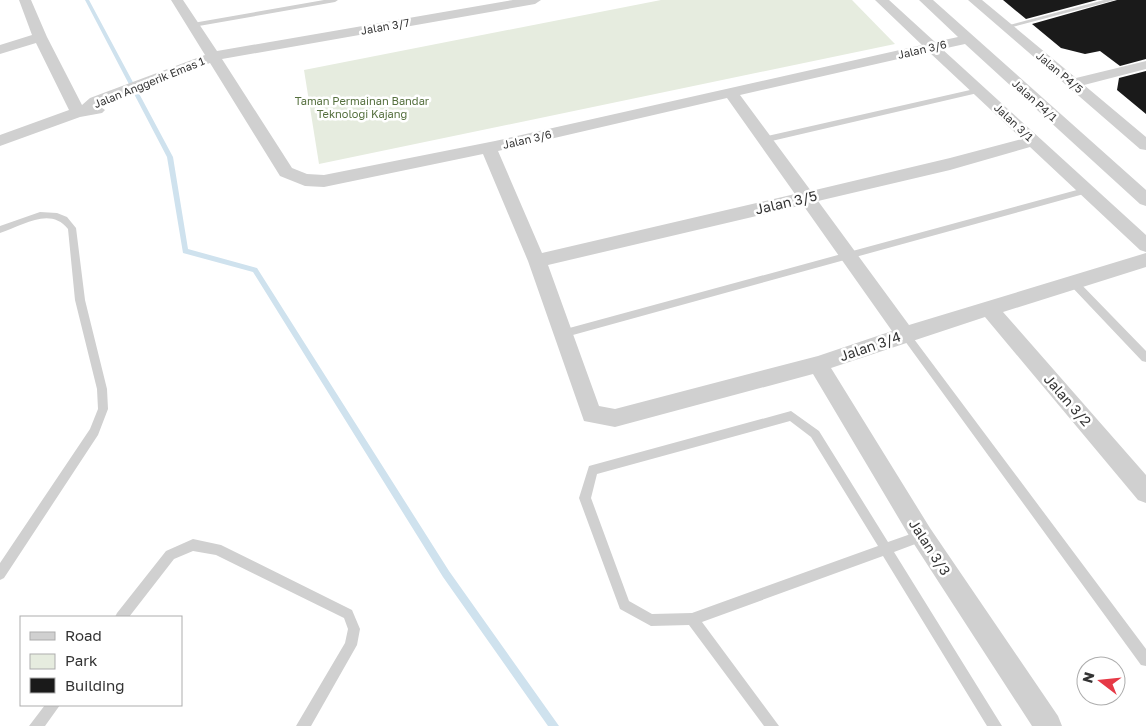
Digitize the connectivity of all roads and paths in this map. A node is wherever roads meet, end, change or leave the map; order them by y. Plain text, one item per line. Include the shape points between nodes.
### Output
1 (25, 0) edge
2 (177, 0) edge
3 (335, 0) edge
4 (535, 0) edge
5 (881, 0) edge
6 (924, 0) edge
7 (974, 0) edge
8 (1112, 0) edge
9 (466, 6) edge
10 (193, 25) junction
11 (1005, 27) junction
12 (40, 37) junction
13 (967, 39) junction
14 (931, 48) junction
15 (0, 50) edge
16 (217, 62) junction
17 (1146, 65) edge
18 (1075, 83) junction
19 (979, 90) junction
20 (731, 93) junction
21 (82, 111) junction
22 (763, 140) junction
23 (1034, 141) junction
24 (0, 142) edge
25 (1146, 145) edge
26 (488, 148) junction
27 (1088, 190) junction
28 (806, 197) junction
29 (1146, 200) edge
30 (0, 230) edge
31 (1146, 245) edge
32 (849, 257) junction
33 (1146, 260) edge
34 (537, 261) junction
35 (1073, 282) junction
36 (989, 309) junction
37 (562, 334) junction
38 (905, 334) junction
39 (1146, 358) edge
40 (818, 364) junction
41 (1146, 492) edge
42 (922, 536) junction
43 (885, 548) junction
44 (0, 574) edge
45 (122, 616) edge
46 (692, 619) junction
47 (1146, 660) edge
48 (52, 706) edge
49 (36, 726) edge
50 (303, 726) edge
51 (772, 726) edge
52 (995, 726) edge
53 (1048, 726) edge

1 - 12 street
2 - 10 street, Jalan 3/6
3 - 10 lane
4 - 9 street, Jalan 3/7
5 - 14 street, Jalan 3/1
6 - 13 street, Jalan P4/1
7 - 11 street, Jalan P4/5
8 - 11 lane
9 - 16 street, Jalan 3/7 via 234,53
10 - 16 street, Jalan 3/6
11 - 18 street, Jalan P4/5
12 - 15 street
12 - 21 street
13 - 14 street, Jalan 3/6
13 - 29 street, Jalan P4/1
14 - 19 street, Jalan 3/1
14 - 20 street, Jalan 3/6
16 - 21 street, Jalan Anggerik Emas 1
16 - 26 street, Jalan 3/6 via 286,172 305,180 324,181
17 - 18 street
18 - 25 street, Jalan P4/5
19 - 22 lane
19 - 23 street, Jalan 3/1
20 - 22 street
20 - 26 street, Jalan 3/6
21 - 24 street, Jalan Anggerik Emas 1
22 - 28 street
23 - 27 street, Jalan 3/1
23 - 28 street, Jalan 3/5
26 - 34 street
27 - 31 street, Jalan 3/1
27 - 32 lane
28 - 32 street
28 - 34 street, Jalan 3/5
30 - 44 lane via 37,216 64,219 72,228 80,300 102,389 103,409 94,432
32 - 37 lane
32 - 38 street
33 - 35 street, Jalan 3/4
34 - 37 street
35 - 36 street, Jalan 3/4
35 - 39 lane
36 - 38 street, Jalan 3/4
36 - 41 street, Jalan 3/2
37 - 40 street, Jalan 3/4 via 591,414 614,418
38 - 40 street, Jalan 3/4
38 - 47 lane
40 - 42 street, Jalan 3/3
42 - 43 lane
42 - 53 street, Jalan 3/3
43 - 46 lane
43 - 46 lane via 815,434 791,416 593,470 585,498 624,605 651,620
43 - 52 lane
45 - 50 lane via 170,555 193,545 217,549 348,614 354,629 351,645
46 - 51 lane
48 - 49 lane

